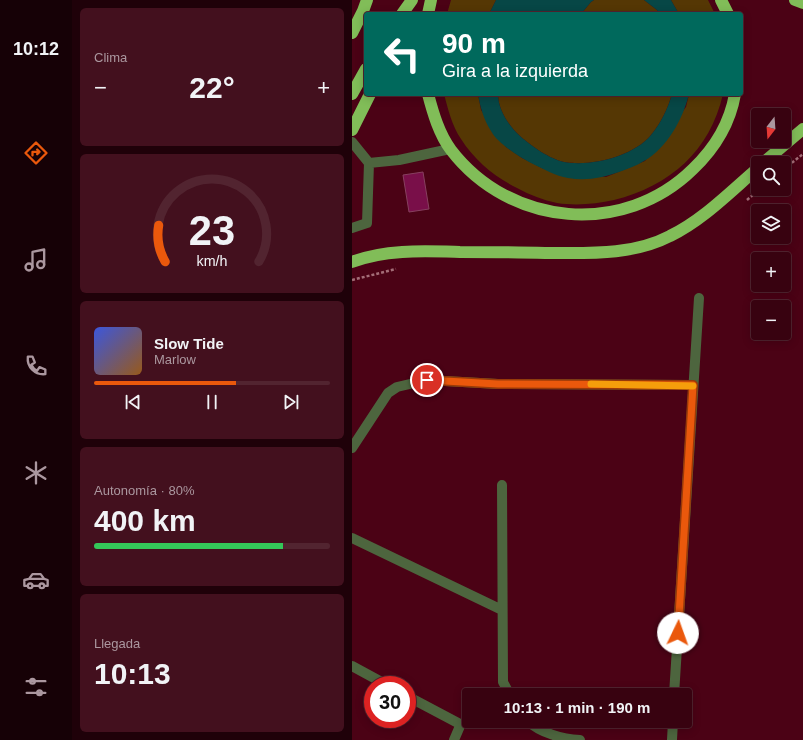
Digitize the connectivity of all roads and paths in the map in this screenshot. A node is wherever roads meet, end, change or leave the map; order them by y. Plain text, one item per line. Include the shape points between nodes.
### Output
1 (367, 0) edge
2 (412, 0) edge
3 (431, 0) edge
4 (721, 0) edge
5 (795, 0) edge
6 (803, 3) edge
7 (403, 12) edge
8 (408, 12) edge
9 (428, 12) edge
10 (727, 12) edge
11 (352, 32) edge
12 (364, 73) edge
13 (352, 94) edge
14 (369, 96) edge
15 (429, 96) edge
16 (735, 96) edge
17 (803, 129) edge
18 (352, 130) edge
19 (352, 142) edge
20 (450, 148) junction
21 (803, 154) edge
22 (771, 156) edge
23 (369, 163) junction
24 (791, 163) edge
25 (751, 174) edge
26 (352, 228) edge
27 (352, 262) edge
28 (699, 298) dead end
29 (693, 385) junction
30 (352, 448) edge
31 (502, 485) dead end
32 (352, 538) edge
33 (502, 610) junction
34 (352, 666) edge
35 (370, 676) edge
36 (506, 688) edge
37 (674, 688) edge
38 (416, 701) edge
39 (539, 728) edge
40 (673, 728) edge
41 (454, 740) edge
42 (580, 740) edge
43 (672, 740) edge

1 - 11 highway
2 - 7 highway
2 - 8 highway
3 - 9 highway
4 - 10 highway
5 - 6 highway
12 - 13 highway
14 - 18 highway
15 - 20 highway via 440,130
16 - 20 highway via 726,124 714,145 683,180 638,206 610,213 553,213 526,205 500,193 479,178
17 - 22 highway
19 - 23 street
20 - 23 street via 399,160
21 - 24 path
23 - 26 street via 367,223
25 - 27 highway via 692,223 669,237 644,246 613,252 580,253 403,252
28 - 29 street
29 - 30 street via 498,384 427,380 397,387 388,393
29 - 37 street
31 - 33 street
32 - 33 street
33 - 36 street via 502,682
34 - 35 street
38 - 41 street via 458,723 460,728
39 - 42 street via 568,739
40 - 43 street

